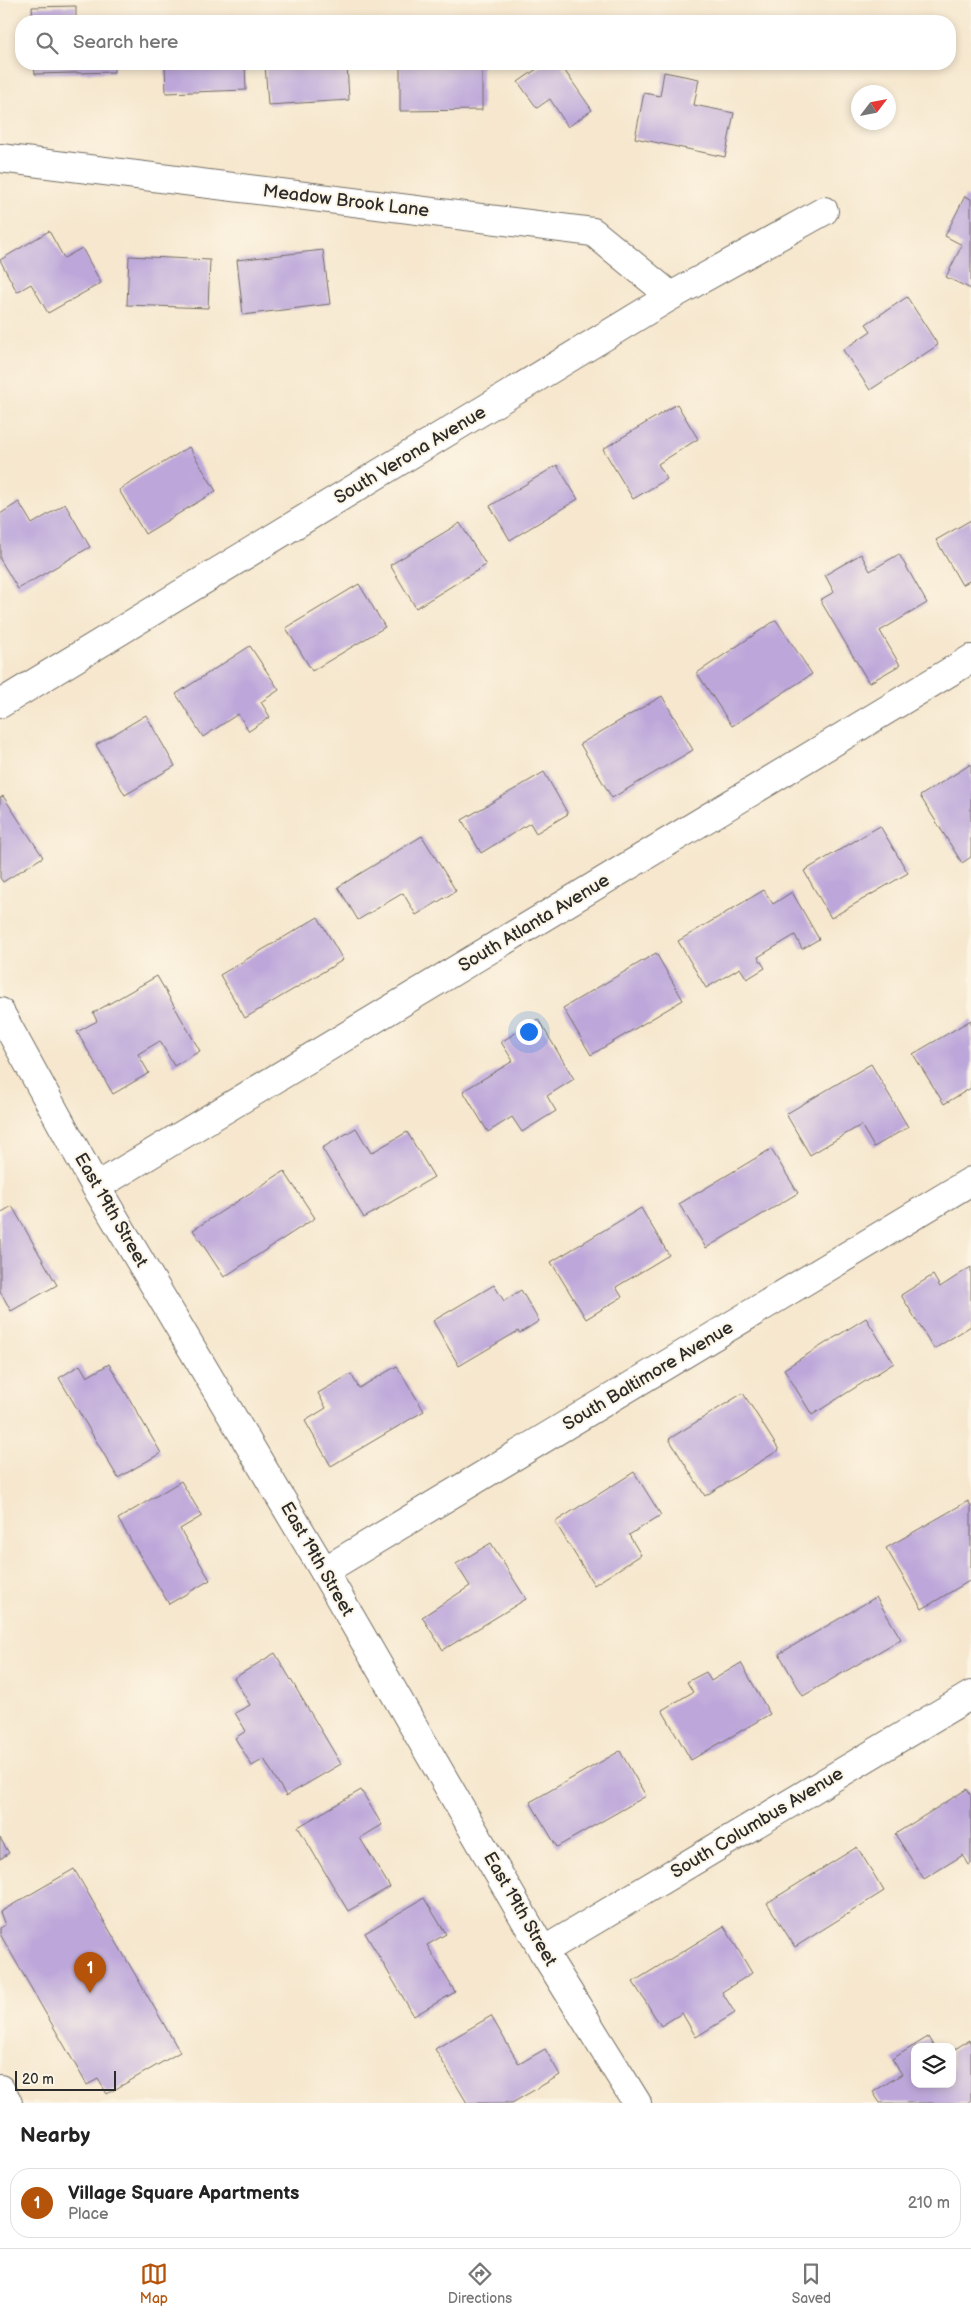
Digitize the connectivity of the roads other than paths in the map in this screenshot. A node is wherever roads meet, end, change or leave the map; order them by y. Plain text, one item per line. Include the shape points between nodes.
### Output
1 (0, 158) edge
2 (824, 211) dead end
3 (671, 296) junction
4 (971, 659) edge
5 (0, 704) edge
6 (0, 1012) edge
7 (971, 1181) edge
8 (96, 1187) junction
9 (324, 1571) junction
10 (971, 1695) edge
11 (543, 1951) junction
12 (0, 2090) edge
13 (8, 2103) edge
14 (637, 2103) edge

1 - 3 street, Meadow Brook Lane via 593,232
2 - 3 street, South Verona Avenue
3 - 5 street, South Verona Avenue
4 - 8 street, South Atlanta Avenue
6 - 8 street, East 19th Street
7 - 9 street, South Baltimore Avenue
8 - 9 street, East 19th Street
9 - 11 street, East 19th Street
10 - 11 street, South Columbus Avenue
11 - 14 street, East 19th Street
12 - 13 street

